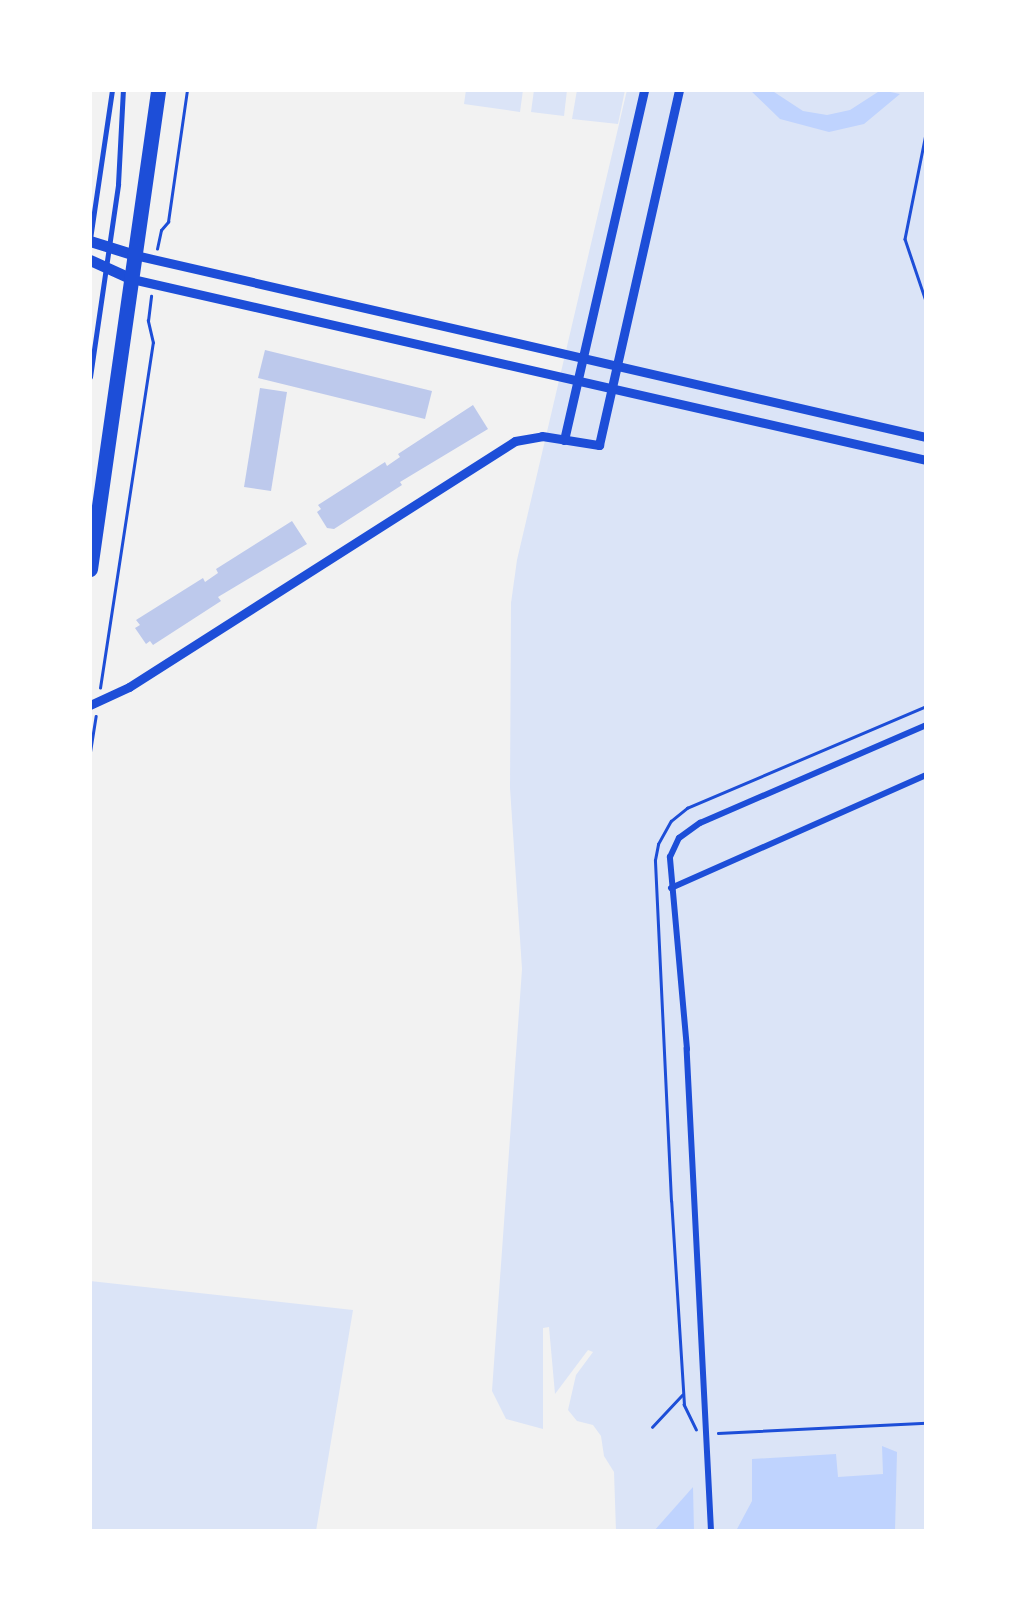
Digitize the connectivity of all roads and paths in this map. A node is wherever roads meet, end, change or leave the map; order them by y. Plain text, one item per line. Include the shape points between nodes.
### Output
1 (112, 90) edge
2 (123, 90) edge
3 (158, 90) edge
4 (188, 90) edge
5 (644, 90) edge
6 (680, 90) edge
7 (926, 134) edge
8 (90, 240) edge
9 (108, 248) junction
10 (135, 255) junction
11 (90, 260) edge
12 (156, 260) junction
13 (106, 267) junction
14 (132, 278) junction
15 (152, 285) junction
16 (926, 301) edge
17 (580, 356) junction
18 (618, 364) junction
19 (90, 377) edge
20 (575, 379) junction
21 (613, 388) junction
22 (926, 437) edge
23 (564, 440) junction
24 (926, 460) edge
25 (90, 569) edge
26 (94, 703) edge
27 (926, 706) edge
28 (926, 725) edge
29 (90, 752) edge
30 (926, 775) edge
31 (671, 888) junction
32 (683, 1394) junction
33 (926, 1423) edge
34 (652, 1428) dead end
35 (707, 1434) junction
36 (711, 1531) edge

1 - 8 lane
2 - 9 lane
3 - 10 main road
4 - 12 path
5 - 17 street
6 - 18 street
7 - 16 path via 905,239
8 - 9 street
9 - 10 street
9 - 13 lane
10 - 12 street
10 - 14 main road
11 - 13 street
12 - 17 street
13 - 14 street
13 - 19 lane
14 - 15 street
14 - 25 main road
15 - 20 street
15 - 26 path via 153,342
17 - 18 street
17 - 20 street
18 - 21 street
18 - 22 street
20 - 21 street
20 - 23 street
21 - 23 street via 602,441 595,447
21 - 24 street
23 - 26 street via 534,436 502,447 129,687
26 - 29 path
27 - 32 path via 687,808 658,844
28 - 31 street via 688,830 672,847
30 - 31 street
31 - 35 street via 675,958 682,972
32 - 34 path
32 - 35 path via 694,1429
33 - 35 path
35 - 36 street

